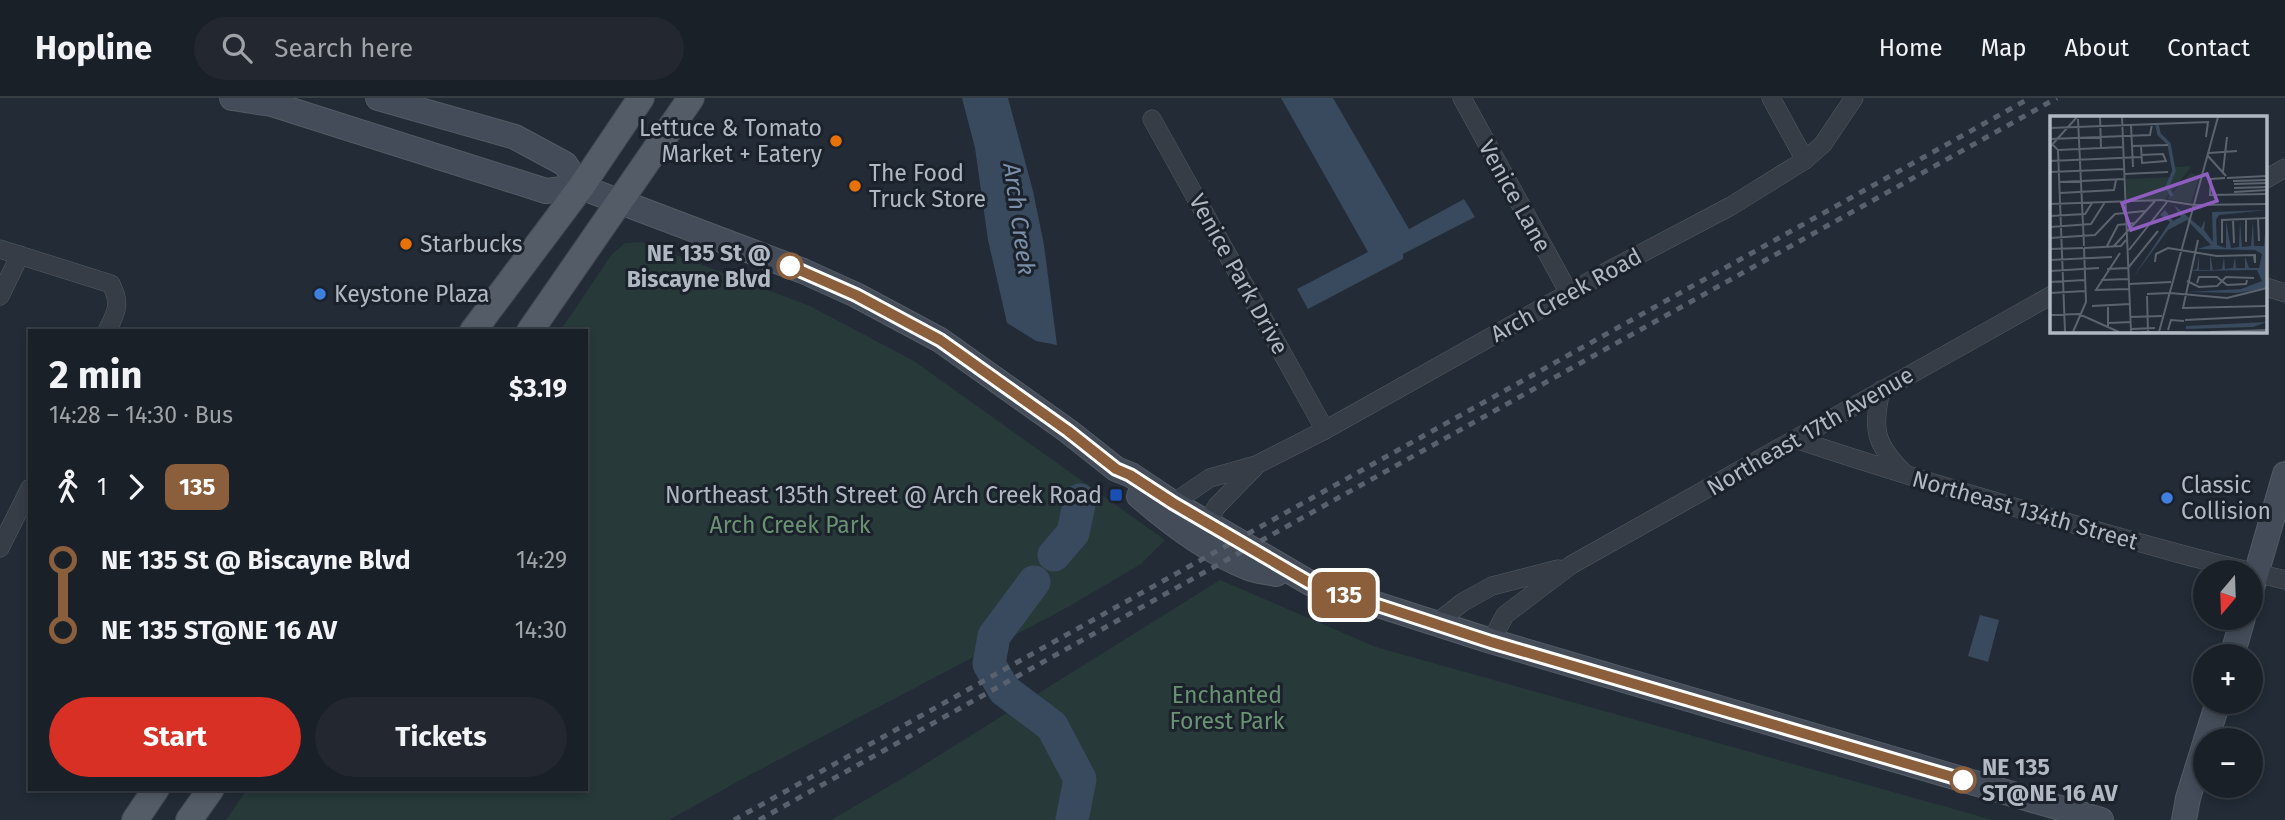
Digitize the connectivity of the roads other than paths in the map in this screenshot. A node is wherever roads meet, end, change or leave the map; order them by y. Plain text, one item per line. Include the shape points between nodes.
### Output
1 (232, 98) edge
2 (378, 98) edge
3 (641, 98) edge
4 (691, 98) edge
5 (1462, 98) edge
6 (1771, 98) edge
7 (1854, 98) edge
8 (1152, 119) dead end
9 (1805, 160) junction
10 (2285, 168) edge
11 (2268, 177) edge
12 (581, 187) junction
13 (620, 201) junction
14 (0, 249) edge
15 (20, 255) junction
16 (2268, 288) edge
17 (1569, 293) junction
18 (2285, 293) edge
19 (0, 296) edge
20 (2050, 296) edge
21 (108, 329) edge
22 (474, 329) edge
23 (531, 329) edge
24 (1881, 390) junction
25 (1325, 430) junction
26 (1795, 439) junction
27 (1256, 465) junction
28 (1116, 469) junction
29 (2285, 474) edge
30 (1906, 475) junction
31 (28, 492) edge
32 (1173, 503) junction
33 (1208, 523) junction
34 (0, 548) edge
35 (2261, 560) edge
36 (2193, 561) edge
37 (1569, 567) junction
38 (1299, 578) junction
39 (2285, 580) edge
40 (2263, 583) edge
41 (1435, 624) junction
42 (1491, 642) junction
43 (2193, 782) edge
44 (155, 791) edge
45 (210, 791) edge
46 (135, 820) edge
47 (189, 820) edge
48 (2101, 820) edge
49 (2184, 820) edge

1 - 12 main road via 272,104 546,191
2 - 12 main road via 515,137 565,164
3 - 12 main road
4 - 13 main road
5 - 17 street, Venice Lane
6 - 9 street
7 - 9 street, Arch Creek Road via 1823,144
8 - 25 street, Venice Park Drive
9 - 17 street, Arch Creek Road via 1731,206
10 - 11 street
12 - 13 main road
12 - 22 main road
13 - 23 main road
13 - 28 main road via 803,271 928,333
14 - 15 street
15 - 19 street
15 - 21 street via 111,284 118,298
16 - 18 street
17 - 25 street, Arch Creek Road
20 - 24 street, Northeast 17th Avenue
24 - 26 street, Northeast 17th Avenue
24 - 30 street via 1875,420 1879,442
25 - 27 street, Arch Creek Road
26 - 30 street, Northeast 134th Street
26 - 37 street, Northeast 17th Avenue
27 - 32 street, Arch Creek Road via 1210,478
27 - 33 street, Arch Creek Road via 1217,506
28 - 32 main road
28 - 38 main road via 1121,481 1166,519 1216,551 1250,569
29 - 35 main road
30 - 36 street, Northeast 134th Street
31 - 34 street
32 - 33 main road
33 - 38 main road
37 - 41 street, Northeast 17th Avenue via 1492,586
37 - 42 street, Northeast 17th Avenue via 1505,615
38 - 41 main road
39 - 40 street, Northeast 134th Street
41 - 42 main road
42 - 48 main road
43 - 49 main road
44 - 46 main road
45 - 47 main road

